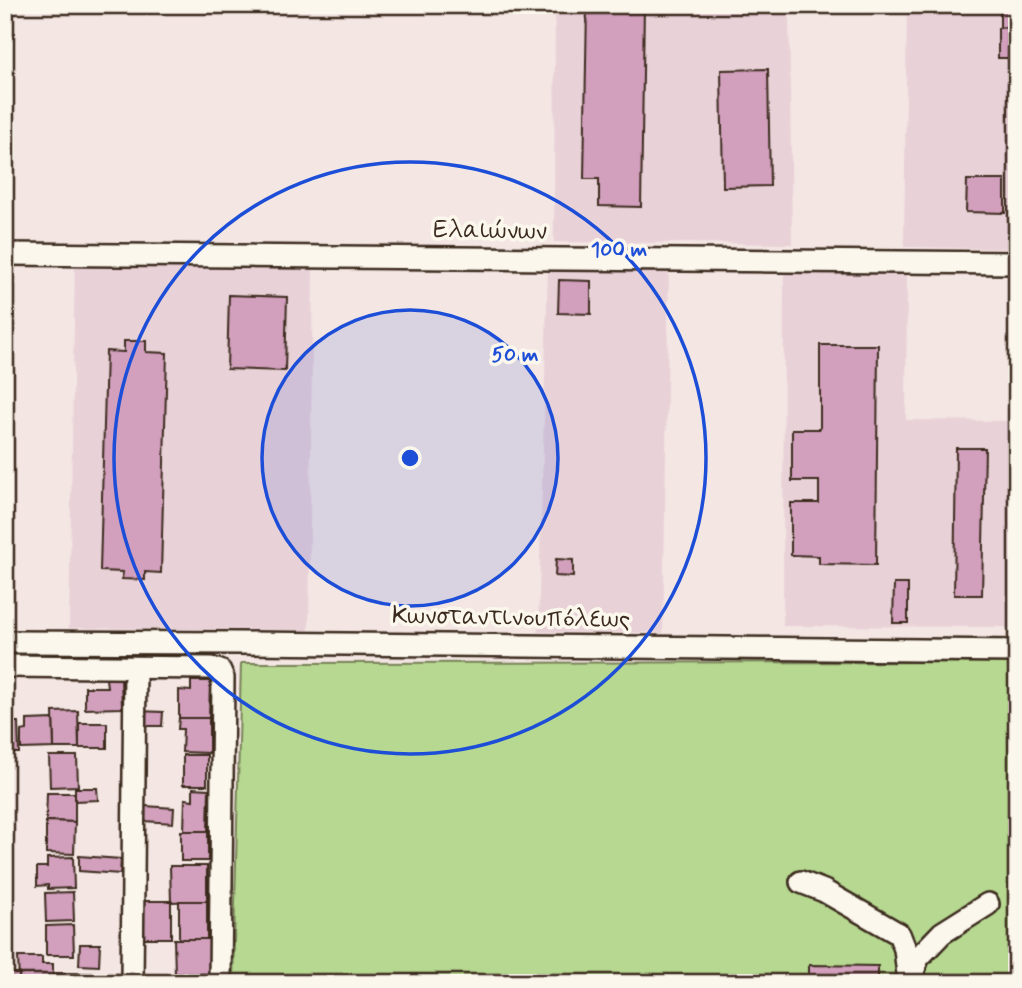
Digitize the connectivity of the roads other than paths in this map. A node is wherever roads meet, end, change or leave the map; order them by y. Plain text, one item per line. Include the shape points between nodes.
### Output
1 (5, 254) edge
2 (1017, 263) edge
3 (5, 642) edge
4 (1017, 651) edge
5 (5, 666) edge
6 (135, 668) junction
7 (802, 882) dead end
8 (988, 904) dead end
9 (132, 983) edge
10 (220, 983) edge
11 (909, 983) edge

1 - 2 street, Ελαιώνων
3 - 4 street, Κωνσταντινουπόλεως
5 - 6 street
6 - 9 street
6 - 10 street via 211,668 223,678
7 - 11 street via 899,934
8 - 11 street via 942,933 918,958

